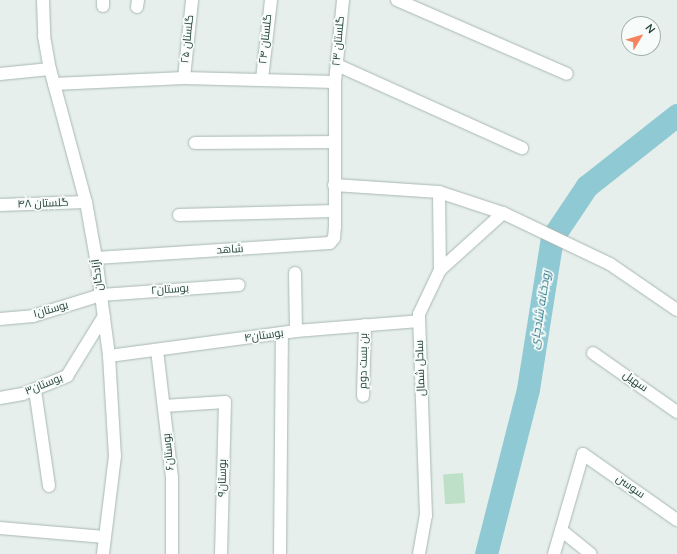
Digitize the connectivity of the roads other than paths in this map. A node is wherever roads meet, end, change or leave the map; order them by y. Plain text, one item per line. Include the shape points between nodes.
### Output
1 (43, 0) edge
2 (192, 0) edge
3 (271, 0) edge
4 (343, 0) edge
5 (397, 0) edge
6 (337, 65) junction
7 (50, 69) junction
8 (0, 74) edge
9 (567, 74) dead end
10 (184, 78) junction
11 (262, 78) junction
12 (335, 82) junction
13 (54, 84) junction
14 (335, 142) junction
15 (195, 143) dead end
16 (522, 148) dead end
17 (334, 184) junction
18 (439, 192) junction
19 (86, 202) junction
20 (0, 205) edge
21 (335, 211) junction
22 (179, 214) dead end
23 (503, 214) junction
24 (96, 258) junction
25 (440, 270) junction
26 (295, 273) dead end
27 (238, 285) dead end
28 (101, 295) junction
29 (677, 310) edge
30 (104, 316) junction
31 (0, 319) edge
32 (419, 321) junction
33 (364, 326) junction
34 (296, 331) junction
35 (282, 333) junction
36 (157, 350) junction
37 (593, 353) dead end
38 (109, 356) junction
39 (35, 390) junction
40 (363, 396) dead end
41 (0, 398) edge
42 (164, 406) junction
43 (677, 412) edge
44 (49, 486) dead end
45 (677, 520) edge
46 (0, 528) edge
47 (561, 530) junction
48 (105, 537) junction
49 (103, 554) edge
50 (172, 554) edge
51 (221, 554) edge
52 (280, 554) edge
53 (419, 554) edge
54 (554, 554) edge
55 (591, 554) edge

1 - 7 street, آزادگان via 44,36
2 - 10 street, گلستان ۲۵
3 - 11 street, گلستان ۲۴
4 - 6 street, گلستان ۲۳
5 - 9 street
6 - 12 street, گلستان ۲۳
6 - 16 street
7 - 8 street
7 - 13 street, آزادگان
10 - 11 street
10 - 13 street
11 - 12 street
12 - 14 street, گلستان ۲۳
13 - 19 street, آزادگان
14 - 15 street
14 - 17 street, گلستان ۲۳
17 - 18 street
17 - 21 street, گلستان ۲۳
18 - 23 street
18 - 25 street
19 - 20 street, گلستان ۴۸
19 - 24 street, آزادگان
21 - 22 street
21 - 24 street, شاهد via 334,238 325,244
23 - 25 street, ساحل شمال
23 - 29 street via 610,264
24 - 28 street, آزادگان
25 - 32 street, ساحل شمال via 419,314
26 - 34 street
27 - 28 street, بوستان۲
28 - 30 street, آزادگان
28 - 31 street, بوستان۱ via 33,316
30 - 38 street, آزادگان
30 - 39 street, بوستان۳ via 67,376
32 - 33 street, بوستان۴
32 - 53 street, ساحل شمال via 426,516
33 - 34 street, بوستان۴
33 - 40 street, بن بست دوم
34 - 35 street, بوستان۴
35 - 36 street, بوستان۴
35 - 52 street
36 - 38 street, بوستان۴
36 - 42 street, بوستان۶
37 - 43 street, سهیل
38 - 48 street, آزادگان via 115,456
39 - 41 street, بوستان۳
39 - 44 street
42 - 50 street, بوستان۶ via 172,478
42 - 51 street, بوستان۹ via 225,402
45 - 47 street, سوسن via 583,454
46 - 48 street
47 - 54 street
47 - 55 street
48 - 49 street, آزادگان

